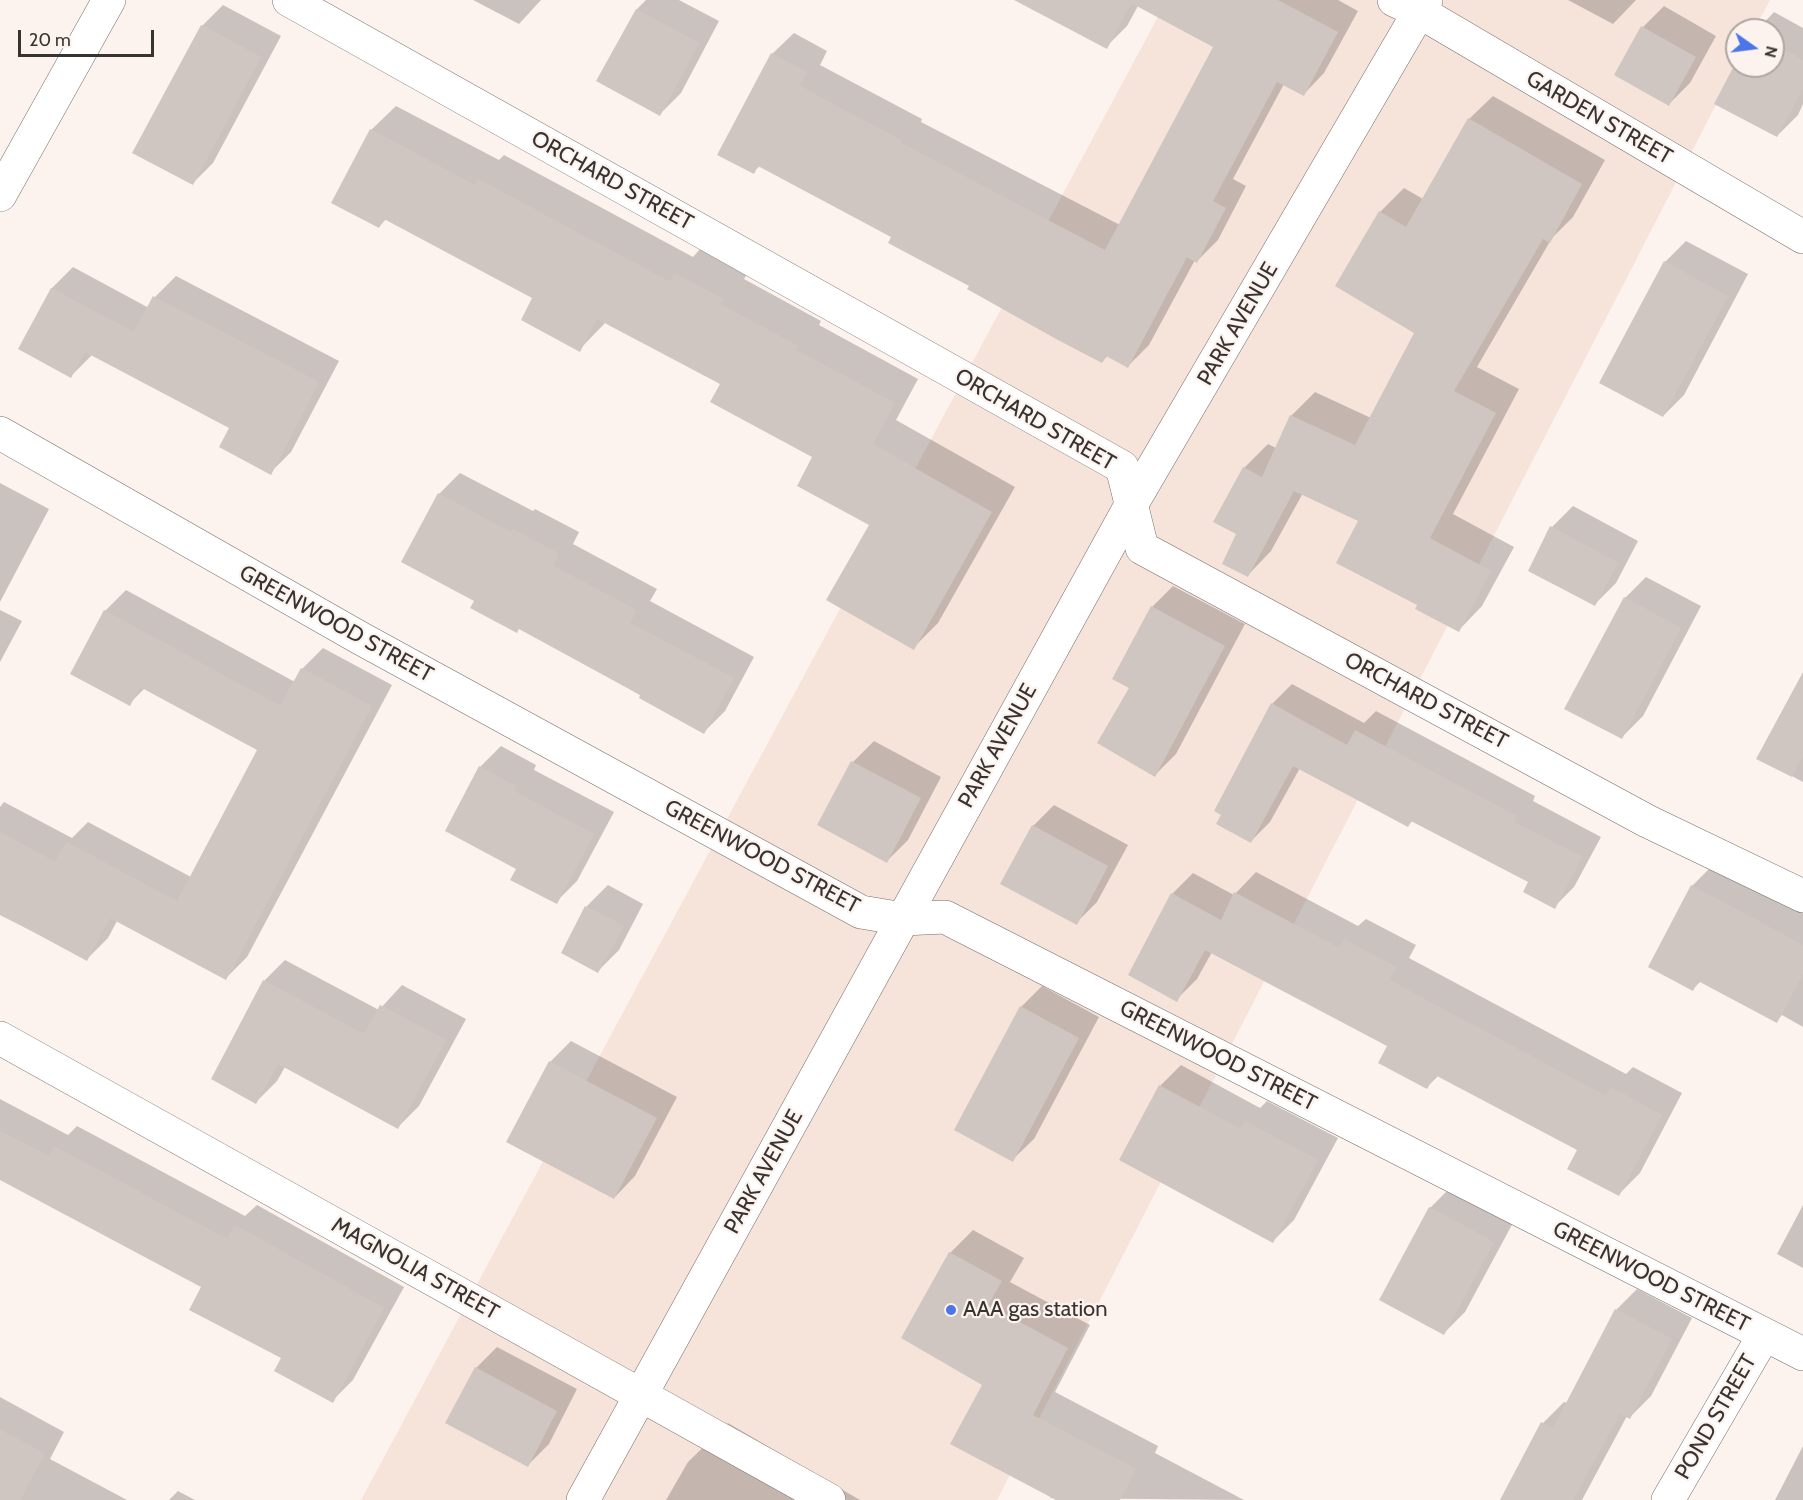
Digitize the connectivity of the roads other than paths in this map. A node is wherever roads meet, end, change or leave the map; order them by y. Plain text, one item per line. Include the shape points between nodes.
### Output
1 (109, 0) edge
2 (289, 0) edge
3 (1413, 4) edge
4 (0, 195) edge
5 (1803, 237) edge
6 (0, 432) edge
7 (1130, 507) junction
8 (1803, 896) edge
9 (903, 920) junction
10 (0, 1038) edge
11 (1764, 1335) junction
12 (1803, 1354) edge
13 (642, 1395) junction
14 (583, 1500) edge
15 (830, 1500) edge
16 (1668, 1500) edge

1 - 4 street
2 - 7 street, ORCHARD STREET via 1122,467
3 - 5 street, GARDEN STREET
3 - 7 street, PARK AVENUE
6 - 9 street, GREENWOOD STREET via 360,638 861,912
7 - 8 street, ORCHARD STREET via 1142,548 1647,820
7 - 9 street, PARK AVENUE
9 - 11 street, GREENWOOD STREET via 945,916
9 - 13 street, PARK AVENUE
10 - 13 street, MAGNOLIA STREET
11 - 12 street, GREENWOOD STREET
11 - 16 street, POND STREET
13 - 14 street, PARK AVENUE
13 - 15 street, MAGNOLIA STREET

